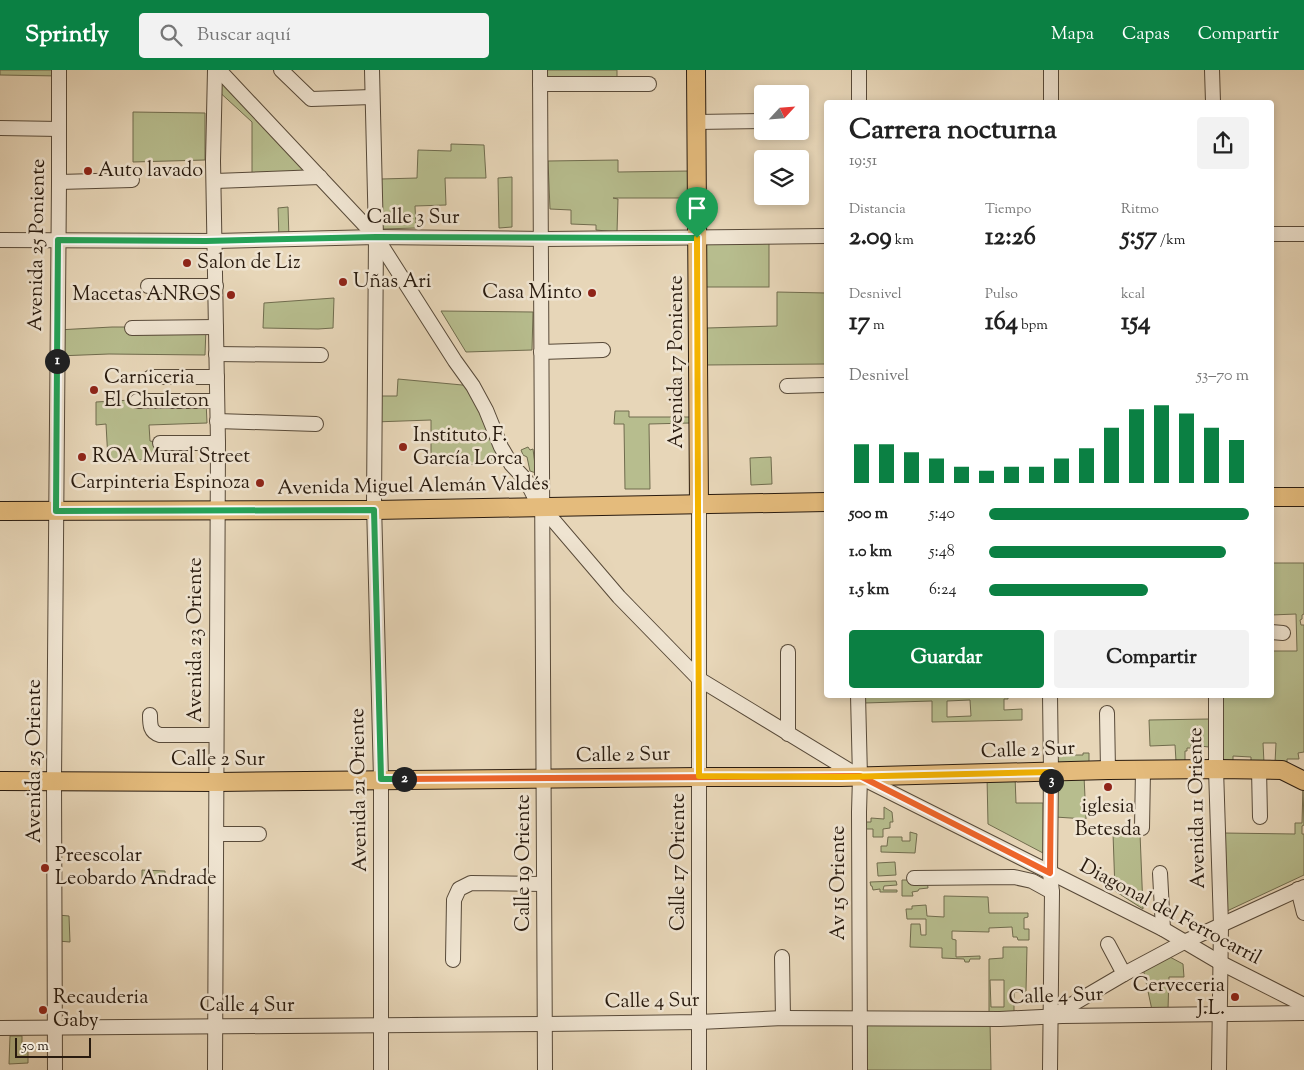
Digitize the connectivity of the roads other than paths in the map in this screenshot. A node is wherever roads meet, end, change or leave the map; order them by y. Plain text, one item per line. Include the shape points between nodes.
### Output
1 (59, 70) edge
2 (217, 70) edge
3 (281, 70) edge
4 (372, 70) edge
5 (696, 70) edge
6 (859, 70) edge
7 (1051, 70) edge
8 (1212, 70) edge
9 (540, 77) edge
10 (649, 84) dead end
11 (372, 97) junction
12 (859, 100) edge
13 (1051, 100) edge
14 (1213, 100) edge
15 (754, 121) edge
16 (696, 122) junction
17 (0, 128) edge
18 (59, 129) junction
19 (320, 177) junction
20 (132, 180) dead end
21 (215, 181) junction
22 (59, 182) junction
23 (1274, 234) edge
24 (1304, 234) edge
25 (824, 236) edge
26 (376, 237) junction
27 (697, 238) junction
28 (541, 239) junction
29 (0, 240) edge
30 (58, 240) junction
31 (216, 241) junction
32 (148, 286) dead end
33 (216, 286) junction
34 (216, 327) junction
35 (132, 328) dead end
36 (604, 350) dead end
37 (541, 352) junction
38 (216, 354) junction
39 (322, 354) dead end
40 (216, 376) junction
41 (151, 377) dead end
42 (787, 386) dead end
43 (824, 386) edge
44 (137, 401) dead end
45 (217, 402) junction
46 (217, 422) junction
47 (316, 424) dead end
48 (160, 443) dead end
49 (218, 443) junction
50 (1274, 497) edge
51 (1304, 497) edge
52 (824, 502) edge
53 (699, 504) junction
54 (541, 506) junction
55 (217, 510) junction
56 (374, 510) junction
57 (0, 511) edge
58 (56, 511) junction
59 (788, 652) dead end
60 (699, 679) junction
61 (858, 698) edge
62 (1050, 698) edge
63 (1216, 698) edge
64 (1107, 713) dead end
65 (150, 715) dead end
66 (788, 734) junction
67 (216, 735) junction
68 (1216, 769) junction
69 (1259, 769) junction
70 (1108, 770) junction
71 (1142, 770) junction
72 (1051, 772) junction
73 (699, 776) junction
74 (860, 776) junction
75 (543, 778) junction
76 (381, 779) junction
77 (54, 780) junction
78 (0, 781) edge
79 (1304, 781) edge
80 (217, 782) junction
81 (1260, 818) dead end
82 (1142, 828) dead end
83 (217, 834) junction
84 (259, 834) dead end
85 (1050, 873) junction
86 (1160, 873) dead end
87 (914, 878) dead end
88 (544, 884) junction
89 (1301, 888) edge
90 (1052, 892) junction
91 (1304, 912) edge
92 (1221, 925) junction
93 (1163, 929) junction
94 (1185, 942) junction
95 (1108, 944) dead end
96 (782, 957) dead end
97 (453, 960) dead end
98 (1219, 962) junction
99 (1124, 974) junction
100 (1304, 1005) edge
101 (1304, 1013) edge
102 (1219, 1014) junction
103 (1051, 1016) junction
104 (783, 1018) junction
105 (860, 1020) junction
106 (699, 1022) junction
107 (545, 1024) junction
108 (380, 1025) junction
109 (216, 1026) junction
110 (55, 1027) junction
111 (0, 1028) edge
112 (55, 1070) edge
113 (215, 1070) edge
114 (381, 1070) edge
115 (545, 1070) edge
116 (699, 1070) edge
117 (860, 1070) edge
118 (1050, 1070) edge
119 (1219, 1070) edge

1 - 18 street, Avenida 25 Poniente
2 - 19 street, Diagonal del Ferrocarril
2 - 21 street, Avenida 23 Oriente
3 - 11 street via 311,99
4 - 11 street, Avenida 21 Oriente
5 - 16 main road, Avenida 17 Poniente
6 - 12 street
7 - 13 street
8 - 14 street
9 - 10 street
9 - 28 street, Calle 19 Oriente
11 - 26 street, Avenida 21 Oriente
15 - 16 street
16 - 27 main road, Avenida 17 Poniente
17 - 18 street
18 - 22 street, Avenida 25 Poniente
19 - 21 street
19 - 26 street, Diagonal del Ferrocarril
20 - 22 street
21 - 31 street, Avenida 23 Oriente
22 - 30 street, Avenida 25 Poniente
23 - 24 street
25 - 27 street, Calle 3 Sur
26 - 28 street, Calle 3 Sur
26 - 31 street, Calle 3 Sur
26 - 54 street, Diagonal del Ferrocarril via 473,386 501,447
26 - 56 street, Avenida 21 Oriente
27 - 28 street, Calle 3 Sur
27 - 53 main road, Avenida 17 Poniente
28 - 37 street, Calle 19 Oriente
29 - 30 street, Calle 3 Sur
30 - 31 street, Calle 3 Sur
30 - 58 street, Avenida 25 Poniente
31 - 33 street, Avenida 23 Oriente
32 - 33 street
33 - 34 street, Avenida 23 Oriente
34 - 35 street
34 - 38 street, Avenida 23 Oriente
36 - 37 street
37 - 54 street, Calle 19 Oriente
38 - 39 street
38 - 40 street, Avenida 23 Oriente
40 - 41 street
40 - 45 street, Avenida 23 Oriente
42 - 43 street
44 - 45 street
45 - 46 street, Avenida 23 Oriente
46 - 47 street
46 - 49 street, Avenida 23 Oriente
48 - 49 street
49 - 55 street, Avenida 23 Oriente
50 - 51 main road
52 - 53 main road, Avenida Miguel Alemán Valdés
53 - 54 main road, Avenida Miguel Alemán Valdés
53 - 60 street, Calle 17 Oriente
54 - 56 main road, Avenida Miguel Alemán Valdés
54 - 60 street, Diagonal del Ferrocarril via 619,598
54 - 75 street, Calle 19 Oriente
55 - 56 main road, Avenida Miguel Alemán Valdés
55 - 58 main road, Avenida Miguel Alemán Valdés
55 - 67 street, Avenida 23 Oriente
56 - 76 street, Avenida 21 Oriente
57 - 58 main road, Avenida Miguel Alemán Valdés
58 - 77 street, Avenida 25 Oriente
59 - 66 street
60 - 66 street, Diagonal del Ferrocarril
60 - 73 street, Calle 17 Oriente
61 - 74 street, Av 15 Oriente
62 - 72 street
63 - 68 street, Avenida 11 Oriente
64 - 70 street
65 - 67 street via 150,727 160,736
66 - 74 street, Diagonal del Ferrocarril
67 - 80 street, Avenida 23 Oriente
68 - 69 main road, Calle 2 Sur
68 - 71 main road, Calle 2 Sur
68 - 92 street, Avenida 11 Oriente
69 - 79 main road, Calle 2 Sur via 1282,770
69 - 81 street
70 - 71 main road, Calle 2 Sur
70 - 72 main road, Calle 2 Sur
71 - 82 street
72 - 74 main road, Calle 2 Sur
72 - 85 street
73 - 74 main road, Calle 2 Sur
73 - 75 main road, Calle 2 Sur
73 - 106 street, Calle 17 Oriente
74 - 85 street, Diagonal del Ferrocarril
74 - 105 street, Av 15 Oriente
75 - 76 main road, Calle 2 Sur
75 - 88 street, Calle 19 Oriente
76 - 80 main road, Calle 2 Sur
76 - 108 street, Avenida 21 Oriente
77 - 78 main road, Calle 2 Sur
77 - 80 main road, Calle 2 Sur
77 - 110 street, Avenida 25 Oriente
80 - 83 street, Avenida 23 Oriente
83 - 84 street
83 - 109 street, Avenida 23 Oriente
85 - 90 street
85 - 93 street, Diagonal del Ferrocarril
86 - 93 street
87 - 90 street via 1014,877 1032,881
88 - 97 street via 471,883 459,890 454,900
88 - 107 street, Calle 19 Oriente
89 - 91 street
89 - 92 street
90 - 103 street
92 - 94 street
92 - 98 street, Avenida 11 Oriente
93 - 94 street, Diagonal del Ferrocarril
94 - 98 street, Diagonal del Ferrocarril
94 - 99 street
95 - 99 street
96 - 104 street
98 - 100 street, Diagonal del Ferrocarril
98 - 102 street, Avenida 11 Oriente
99 - 103 street
101 - 102 street, Calle 4 Sur
102 - 103 street, Calle 4 Sur
102 - 119 street, Avenida 11 Oriente
103 - 105 street, Calle 4 Sur
103 - 118 street
104 - 105 street, Calle 4 Sur
104 - 106 street, Calle 4 Sur
105 - 117 street, Av 15 Oriente
106 - 107 street, Calle 4 Sur
106 - 116 street, Calle 17 Oriente
107 - 108 street, Calle 4 Sur
107 - 115 street, Calle 19 Oriente
108 - 109 street, Calle 4 Sur
108 - 114 street, Avenida 21 Oriente
109 - 110 street, Calle 4 Sur
109 - 113 street, Avenida 23 Oriente
110 - 111 street, Calle 4 Sur
110 - 112 street, Avenida 25 Oriente

